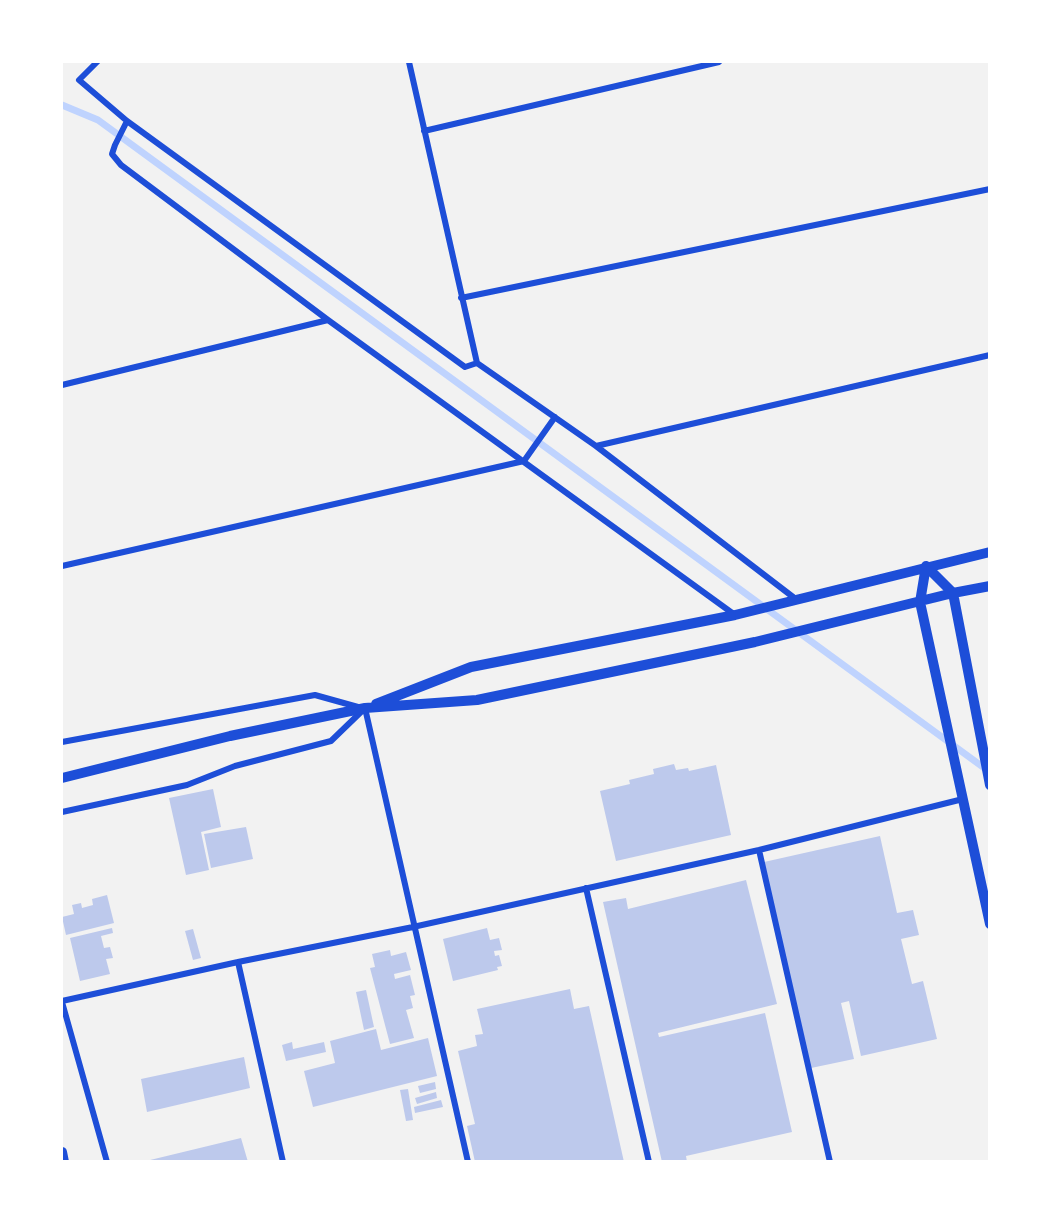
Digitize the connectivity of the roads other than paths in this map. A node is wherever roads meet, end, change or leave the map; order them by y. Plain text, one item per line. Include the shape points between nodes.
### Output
1 (97, 62) edge
2 (409, 62) edge
3 (719, 62) edge
4 (126, 123) junction
5 (424, 131) junction
6 (990, 189) edge
7 (461, 298) junction
8 (328, 320) junction
9 (990, 355) edge
10 (477, 363) junction
11 (62, 385) edge
12 (555, 417) junction
13 (596, 446) junction
14 (524, 461) junction
15 (990, 552) edge
16 (62, 566) edge
17 (927, 566) junction
18 (990, 586) edge
19 (953, 593) junction
20 (797, 600) junction
21 (920, 602) junction
22 (735, 615) junction
23 (364, 708) junction
24 (62, 742) edge
25 (988, 767) edge
26 (62, 778) edge
27 (990, 785) edge
28 (963, 799) junction
29 (62, 812) edge
30 (759, 850) junction
31 (586, 888) junction
32 (990, 924) edge
33 (413, 927) junction
34 (238, 962) junction
35 (62, 1001) edge
36 (62, 1152) edge
37 (64, 1161) edge
38 (107, 1161) edge
39 (283, 1161) edge
40 (468, 1161) edge
41 (649, 1161) edge
42 (830, 1161) edge

1 - 4 street via 79,80
2 - 5 street
3 - 5 street
4 - 8 street via 112,154 121,165
4 - 10 street via 465,367
5 - 7 street
6 - 7 street
7 - 10 street
8 - 11 street
8 - 14 street
9 - 13 street
10 - 12 street
12 - 13 street
12 - 14 street
13 - 20 street
14 - 16 street
14 - 22 street
15 - 17 street
17 - 19 street
17 - 20 street
17 - 21 street
18 - 19 street
19 - 21 street
19 - 25 street
20 - 22 street
21 - 23 street via 754,642 477,700
21 - 28 street
22 - 23 street via 471,667
23 - 24 street via 315,695
23 - 26 street
23 - 29 street via 331,741 235,766 187,785
23 - 33 street
25 - 27 street
28 - 30 street
28 - 32 street
30 - 31 street
30 - 42 street
31 - 33 street
31 - 41 street
33 - 34 street
33 - 40 street
34 - 35 street
34 - 39 street
35 - 38 street
36 - 37 street

